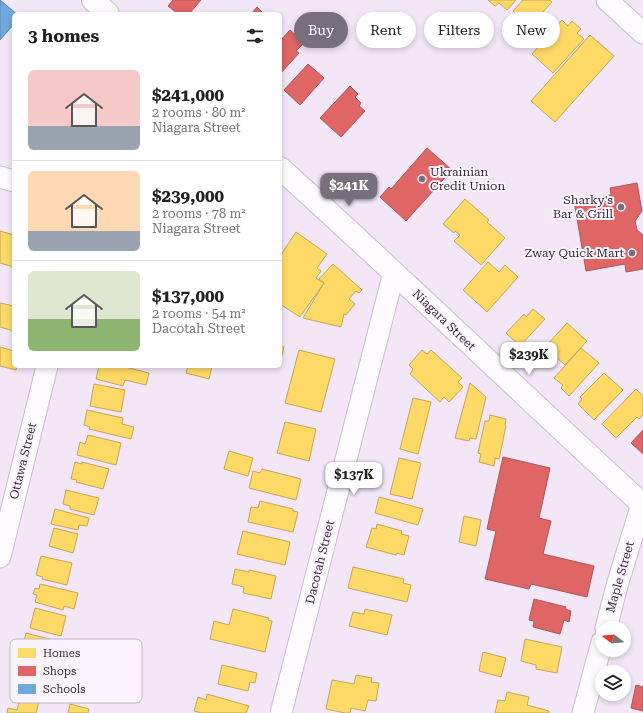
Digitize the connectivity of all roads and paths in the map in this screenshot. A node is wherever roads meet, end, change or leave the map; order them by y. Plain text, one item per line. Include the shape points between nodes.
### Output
1 (93, 0) edge
2 (607, 0) edge
3 (106, 12) edge
4 (643, 33) edge
5 (282, 170) edge
6 (0, 177) edge
7 (12, 180) edge
8 (394, 272) junction
9 (47, 368) edge
10 (643, 504) edge
11 (0, 556) edge
12 (608, 621) edge
13 (598, 657) edge
14 (281, 713) edge
15 (583, 713) edge

1 - 3 main road
2 - 4 street
5 - 8 main road, Niagara Street
6 - 7 street
8 - 10 main road, Niagara Street
8 - 14 street, Dacotah Street
9 - 11 street, Ottawa Street
10 - 12 street, Maple Street
13 - 15 street

